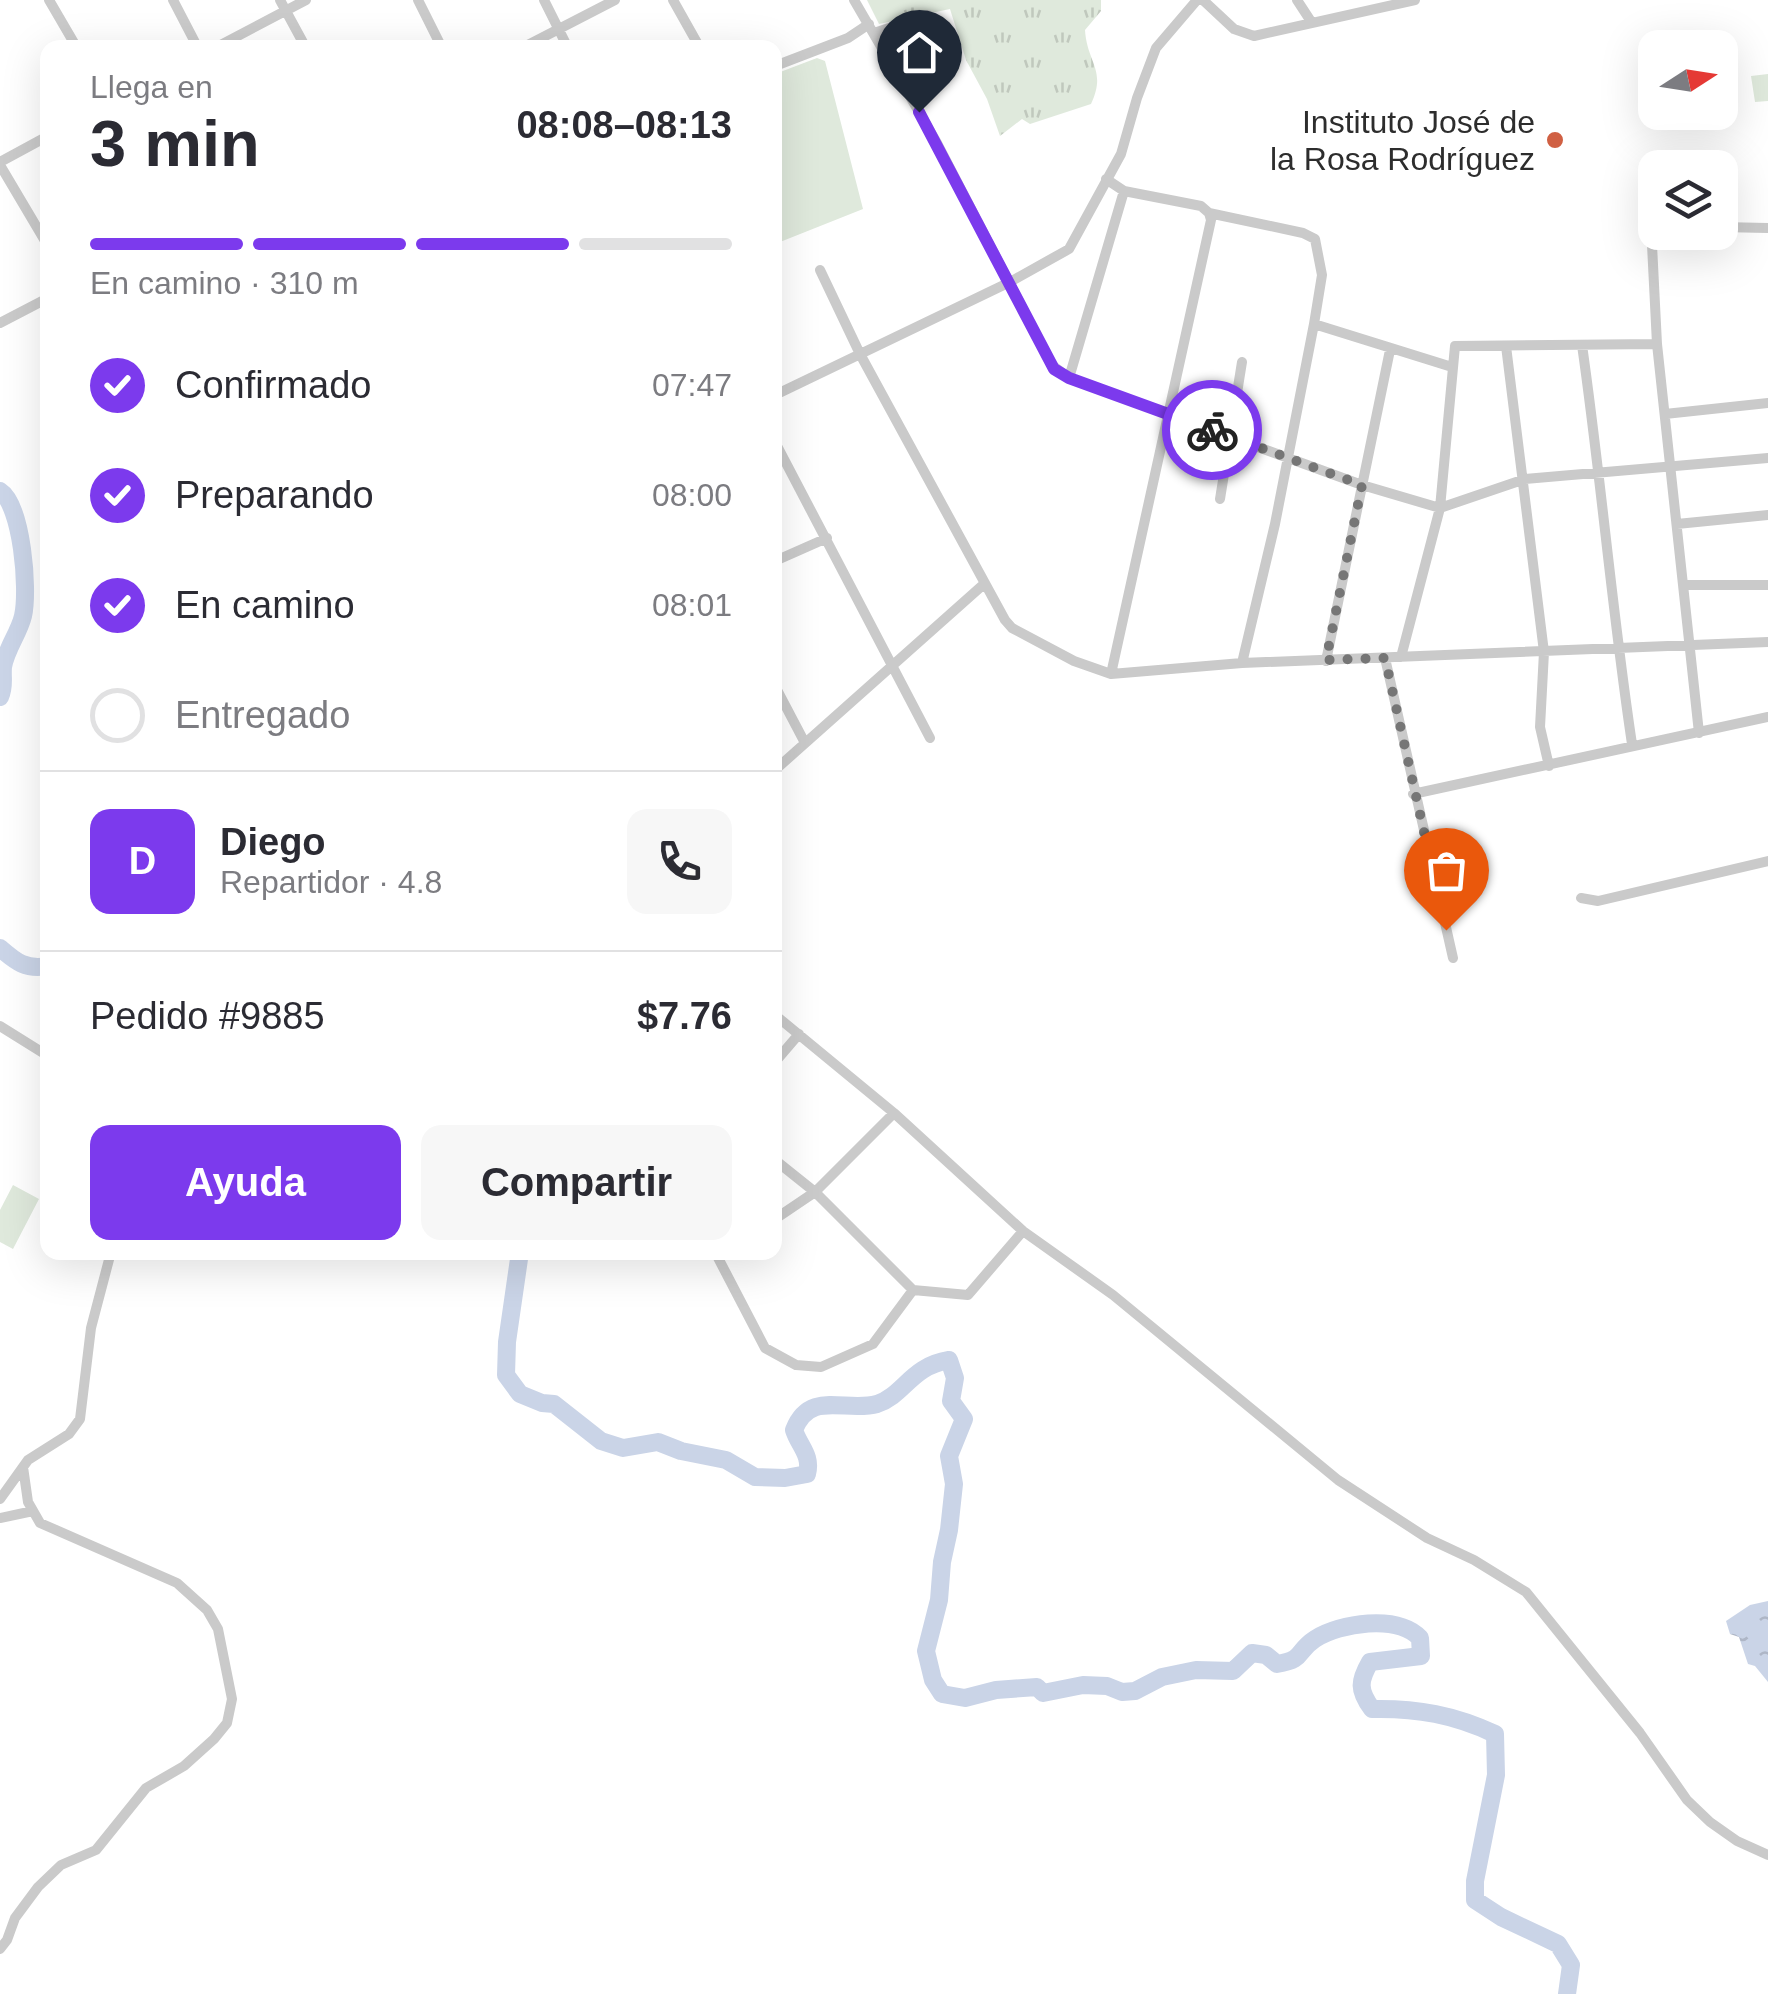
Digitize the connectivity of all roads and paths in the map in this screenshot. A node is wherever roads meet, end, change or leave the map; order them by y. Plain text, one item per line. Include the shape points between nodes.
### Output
1 (49, 0) edge
2 (173, 0) edge
3 (306, 0) edge
4 (418, 0) edge
5 (544, 0) edge
6 (615, 0) edge
7 (673, 0) edge
8 (854, 0) edge
9 (1200, 0) edge
10 (1297, 0) edge
11 (1416, 0) edge
12 (282, 5) edge
13 (928, 15) dead end
14 (1312, 24) junction
15 (871, 28) junction
16 (559, 29) junction
17 (72, 40) edge
18 (194, 40) edge
19 (227, 40) edge
20 (302, 40) edge
21 (438, 40) edge
22 (538, 40) edge
23 (564, 40) edge
24 (696, 40) edge
25 (782, 63) edge
26 (40, 141) edge
27 (0, 164) edge
28 (1106, 179) junction
29 (1124, 191) junction
30 (1210, 213) junction
31 (1738, 227) edge
32 (1768, 228) edge
33 (40, 232) edge
34 (1652, 250) edge
35 (820, 270) dead end
36 (1010, 282) junction
37 (40, 302) edge
38 (0, 323) edge
39 (1314, 324) junction
40 (1657, 344) junction
41 (1582, 345) junction
42 (1506, 346) junction
43 (1390, 350) junction
44 (860, 354) junction
45 (1242, 362) dead end
46 (1452, 368) junction
47 (1069, 378) junction
48 (782, 392) edge
49 (1768, 403) edge
50 (1169, 414) junction
51 (1665, 414) junction
52 (1230, 437) junction
53 (782, 455) edge
54 (1288, 458) junction
55 (1768, 458) edge
56 (1670, 469) junction
57 (1600, 474) junction
58 (1525, 479) junction
59 (1362, 485) junction
60 (1220, 499) dead end
61 (1440, 508) junction
62 (1768, 515) edge
63 (1677, 524) junction
64 (827, 538) junction
65 (782, 558) edge
66 (984, 584) junction
67 (1684, 585) junction
68 (1768, 586) edge
69 (1768, 642) edge
70 (1617, 646) junction
71 (1690, 647) junction
72 (1544, 652) junction
73 (1402, 657) junction
74 (1385, 658) junction
75 (1326, 660) junction
76 (1242, 663) junction
77 (892, 664) junction
78 (1110, 674) junction
79 (782, 699) edge
80 (1768, 717) edge
81 (1699, 733) junction
82 (930, 738) dead end
83 (805, 743) junction
84 (1632, 744) junction
85 (782, 764) edge
86 (1549, 766) junction
87 (1413, 794) junction
88 (1768, 861) edge
89 (1581, 898) dead end
90 (1452, 958) dead end
91 (782, 1021) edge
92 (0, 1026) edge
93 (799, 1034) junction
94 (40, 1051) edge
95 (782, 1054) edge
96 (894, 1114) junction
97 (782, 1166) edge
98 (815, 1192) junction
99 (782, 1214) edge
100 (1023, 1231) junction
101 (108, 1260) edge
102 (722, 1260) edge
103 (912, 1290) junction
104 (23, 1467) junction
105 (0, 1499) edge
106 (33, 1511) junction
107 (0, 1518) edge
108 (1768, 1854) edge
109 (0, 1949) edge

1 - 17 street
2 - 18 street
3 - 12 street
4 - 21 street
5 - 16 street
6 - 16 street
7 - 24 street
8 - 15 street
9 - 14 street via 1244,35
9 - 28 street via 1156,48 1121,154
10 - 14 street
11 - 14 street
12 - 19 street
12 - 20 street
13 - 15 street
15 - 25 street
15 - 36 street
16 - 22 street
16 - 23 street
26 - 27 street
27 - 33 street
28 - 29 street
28 - 36 street via 1069,250
29 - 30 street
29 - 47 street
30 - 39 street via 1315,239 1322,274
30 - 50 street
31 - 32 street
34 - 40 street
35 - 44 street
36 - 44 street
36 - 47 street via 1052,366
37 - 38 street
39 - 43 street
39 - 54 street
40 - 41 street
40 - 51 street
41 - 42 street
41 - 57 street
42 - 46 street via 1456,346
42 - 58 street
43 - 46 street
43 - 59 street
44 - 48 street
44 - 66 street
45 - 52 street
46 - 61 street
47 - 50 street
49 - 51 street
50 - 52 street
50 - 78 street
51 - 56 street
52 - 54 street
52 - 60 street
53 - 64 street
54 - 59 street
54 - 76 street
55 - 56 street
56 - 57 street
56 - 63 street
57 - 58 street
57 - 70 street
58 - 61 street
58 - 72 street
59 - 61 street
59 - 75 street
61 - 73 street
62 - 63 street
63 - 67 street
64 - 65 street
64 - 77 street
66 - 77 street
66 - 78 street via 1012,628
67 - 68 street
67 - 71 street
69 - 71 street
70 - 71 street
70 - 72 street
70 - 84 street
71 - 81 street
72 - 73 street
72 - 86 street via 1540,727
73 - 74 street
74 - 75 street
74 - 87 street
75 - 76 street
76 - 78 street
77 - 82 street
77 - 83 street
79 - 83 street
80 - 81 street
81 - 84 street
83 - 85 street
84 - 86 street
86 - 87 street
87 - 90 street
88 - 89 street via 1598,900
91 - 93 street
92 - 94 street
93 - 95 street
93 - 96 street
96 - 98 street
96 - 100 street
97 - 98 street
98 - 99 street
98 - 103 street
100 - 103 street via 968,1295
100 - 108 street via 1113,1295 1338,1480 1526,1592 1686,1800 1737,1841
101 - 104 street via 80,1419
102 - 103 street via 765,1348 796,1365 821,1367 873,1344
104 - 105 street
104 - 106 street
106 - 107 street
106 - 109 street via 40,1524 177,1583 206,1610 218,1629 232,1699 227,1724 214,1738 146,1788 96,1850 61,1865 38,1886

